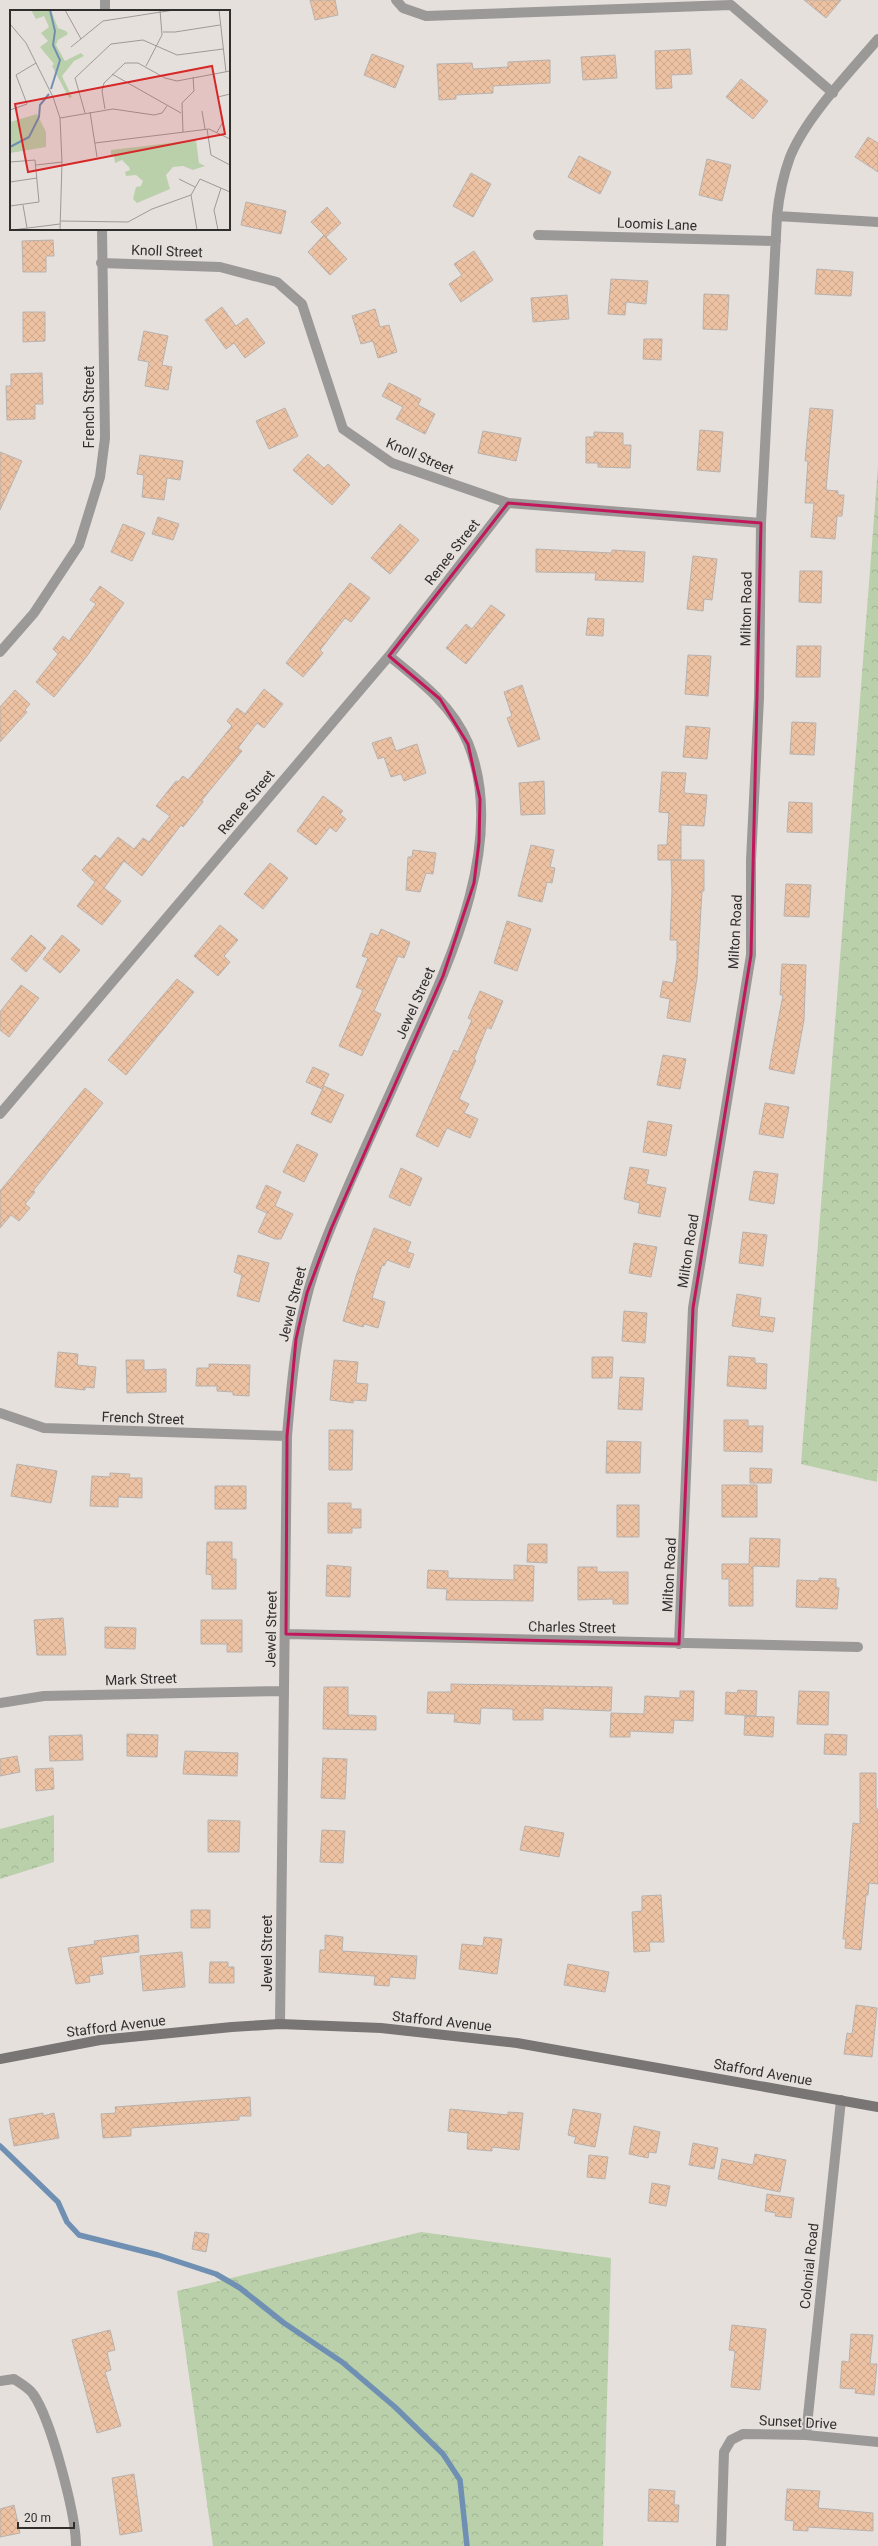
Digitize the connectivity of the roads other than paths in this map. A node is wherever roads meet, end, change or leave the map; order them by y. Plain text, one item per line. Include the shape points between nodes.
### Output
1 (396, 0) edge
2 (878, 40) edge
3 (833, 93) junction
4 (776, 216) junction
5 (878, 222) edge
6 (102, 230) edge
7 (538, 235) dead end
8 (776, 241) junction
9 (101, 263) junction
10 (508, 503) junction
11 (761, 523) junction
12 (0, 652) edge
13 (389, 656) junction
14 (0, 1114) edge
15 (0, 1413) edge
16 (287, 1436) junction
17 (286, 1634) junction
18 (680, 1644) junction
19 (858, 1647) dead end
20 (283, 1691) junction
21 (0, 1703) edge
22 (280, 2024) junction
23 (0, 2059) edge
24 (841, 2100) junction
25 (878, 2107) edge
26 (0, 2381) edge
27 (806, 2435) junction
28 (878, 2442) edge
29 (76, 2546) edge
30 (721, 2546) edge

1 - 3 street via 403,8 426,16 731,5
2 - 3 street, Milton Road
3 - 4 street, Milton Road via 790,156 780,187
4 - 5 street
4 - 8 street, Milton Road
6 - 9 street, French Street
7 - 8 street, Loomis Lane
8 - 11 street, Milton Road
9 - 10 street, Knoll Street via 220,267 277,282 302,304 342,429 392,462
9 - 12 street, French Street via 105,438 100,477 79,545 34,613
10 - 11 street, Knoll Street
10 - 13 street, Renee Street
11 - 18 street, Milton Road via 759,698 751,860 751,955 693,1308
13 - 14 street, Renee Street
13 - 16 street, Jewel Street via 440,699 455,718 468,744 480,799 480,842 474,883 443,976 337,1214 309,1287 296,1339
15 - 16 street, French Street via 44,1428
16 - 17 street, Jewel Street
17 - 18 street, Charles Street
17 - 20 street, Jewel Street
18 - 19 street, Charles Street
20 - 21 street, Mark Street via 44,1696
20 - 22 street, Jewel Street
22 - 23 main road, Stafford Avenue via 100,2040
22 - 24 main road, Stafford Avenue via 381,2028 517,2043
24 - 25 main road, Stafford Avenue
24 - 27 street, Colonial Road
26 - 29 street via 14,2379 33,2393 50,2429 67,2496
27 - 28 street, Sunset Drive
27 - 30 street, Sunset Drive via 743,2434 732,2440 724,2452

